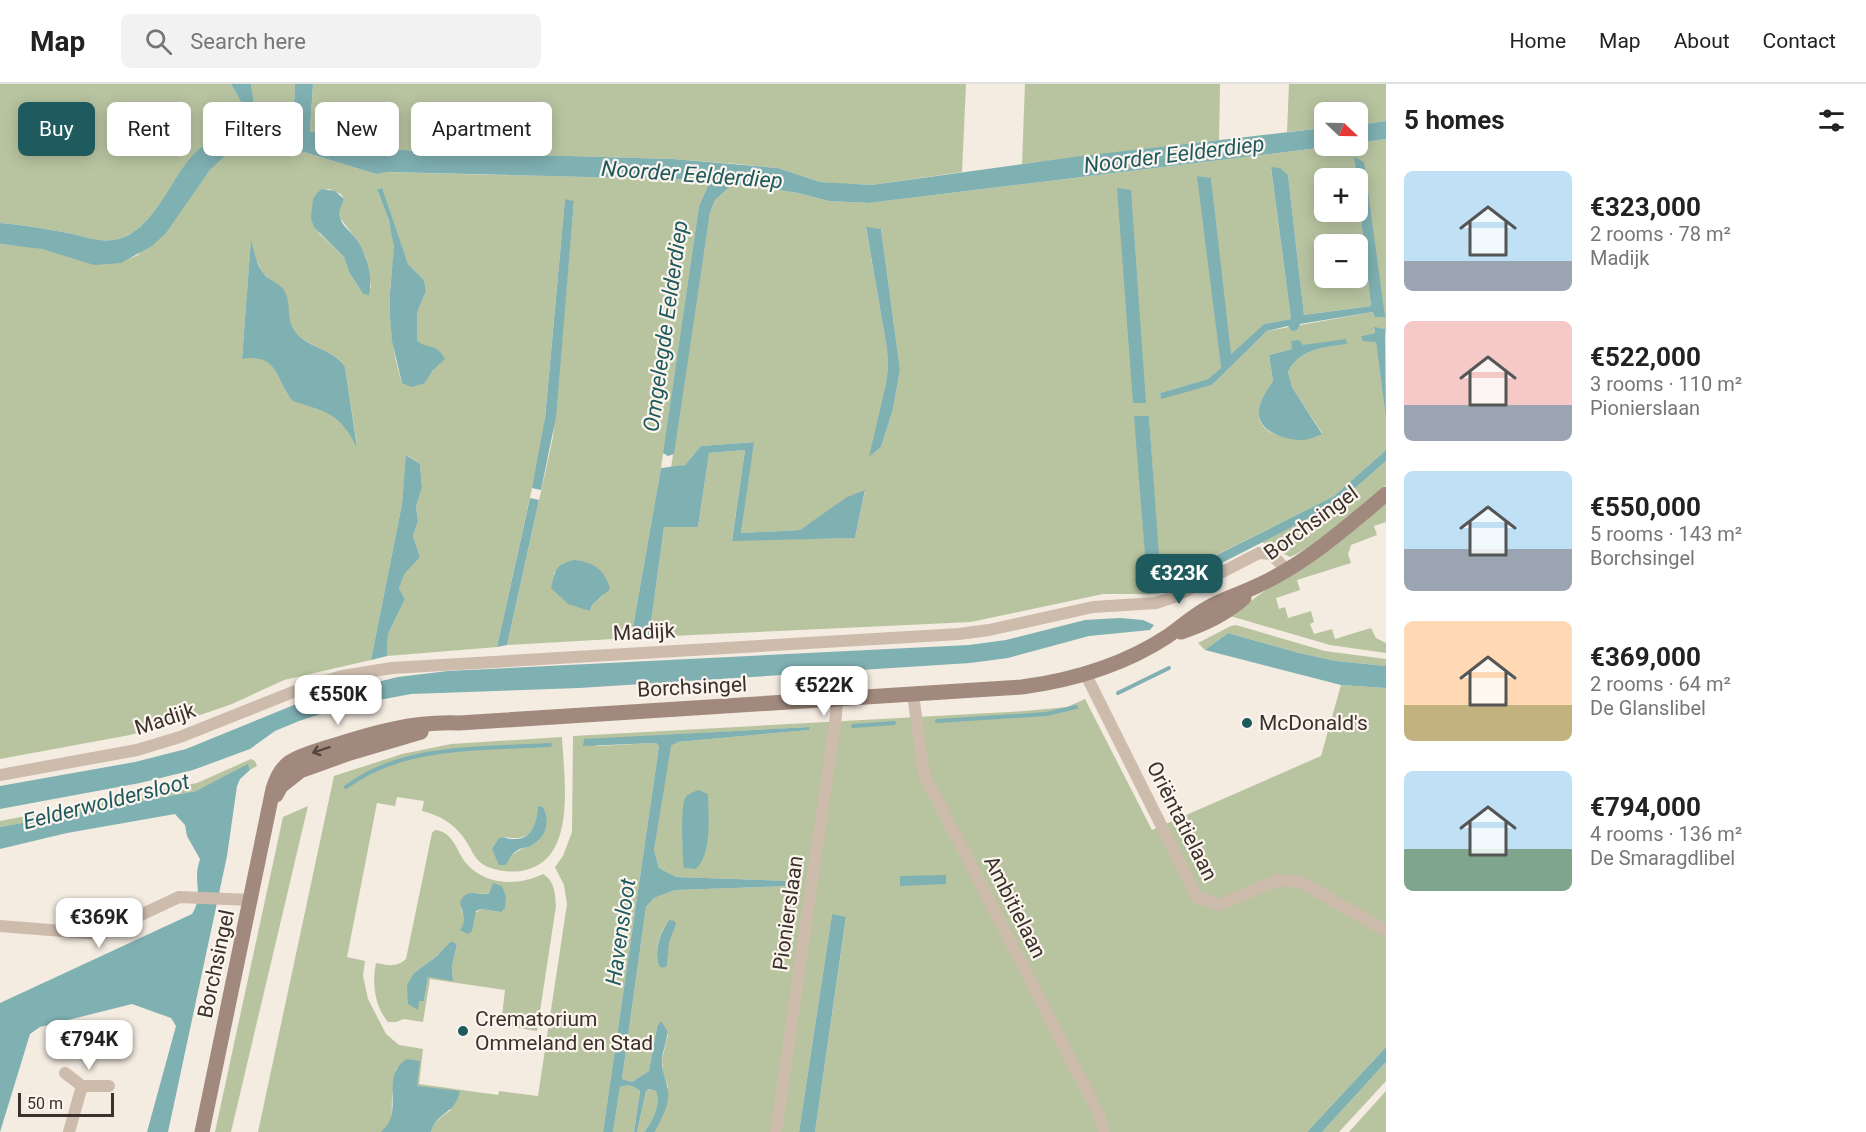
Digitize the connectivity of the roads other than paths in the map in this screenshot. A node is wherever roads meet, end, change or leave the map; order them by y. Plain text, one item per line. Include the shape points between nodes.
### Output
1 (1386, 494) edge
2 (1286, 569) junction
3 (1086, 675) junction
4 (913, 694) junction
5 (837, 699) junction
6 (0, 775) edge
7 (250, 900) junction
8 (0, 926) edge
9 (1386, 931) edge
10 (65, 1073) dead end
11 (82, 1086) junction
12 (109, 1086) dead end
13 (69, 1132) edge
14 (202, 1132) edge
15 (776, 1132) edge
16 (1104, 1132) edge

1 - 2 main road, Borchsingel
2 - 3 main road, Borchsingel via 1211,606 1169,635 1115,664
2 - 6 street, Madijk via 1271,554 1259,553 1156,603 1093,606 958,634 392,668 342,676 137,750
3 - 4 main road, Borchsingel via 1022,687
3 - 9 street, Oriëntatielaan via 1197,897 1220,905 1278,880 1301,882
4 - 5 main road, Borchsingel
4 - 16 street, Ambitielaan via 926,778 1098,1112
5 - 7 main road, Borchsingel via 436,722 397,727 300,757 280,773 273,789
5 - 15 street, Pionierslaan
7 - 8 street via 179,897 100,934
7 - 14 main road, Borchsingel
10 - 11 street
11 - 12 street
11 - 13 street

